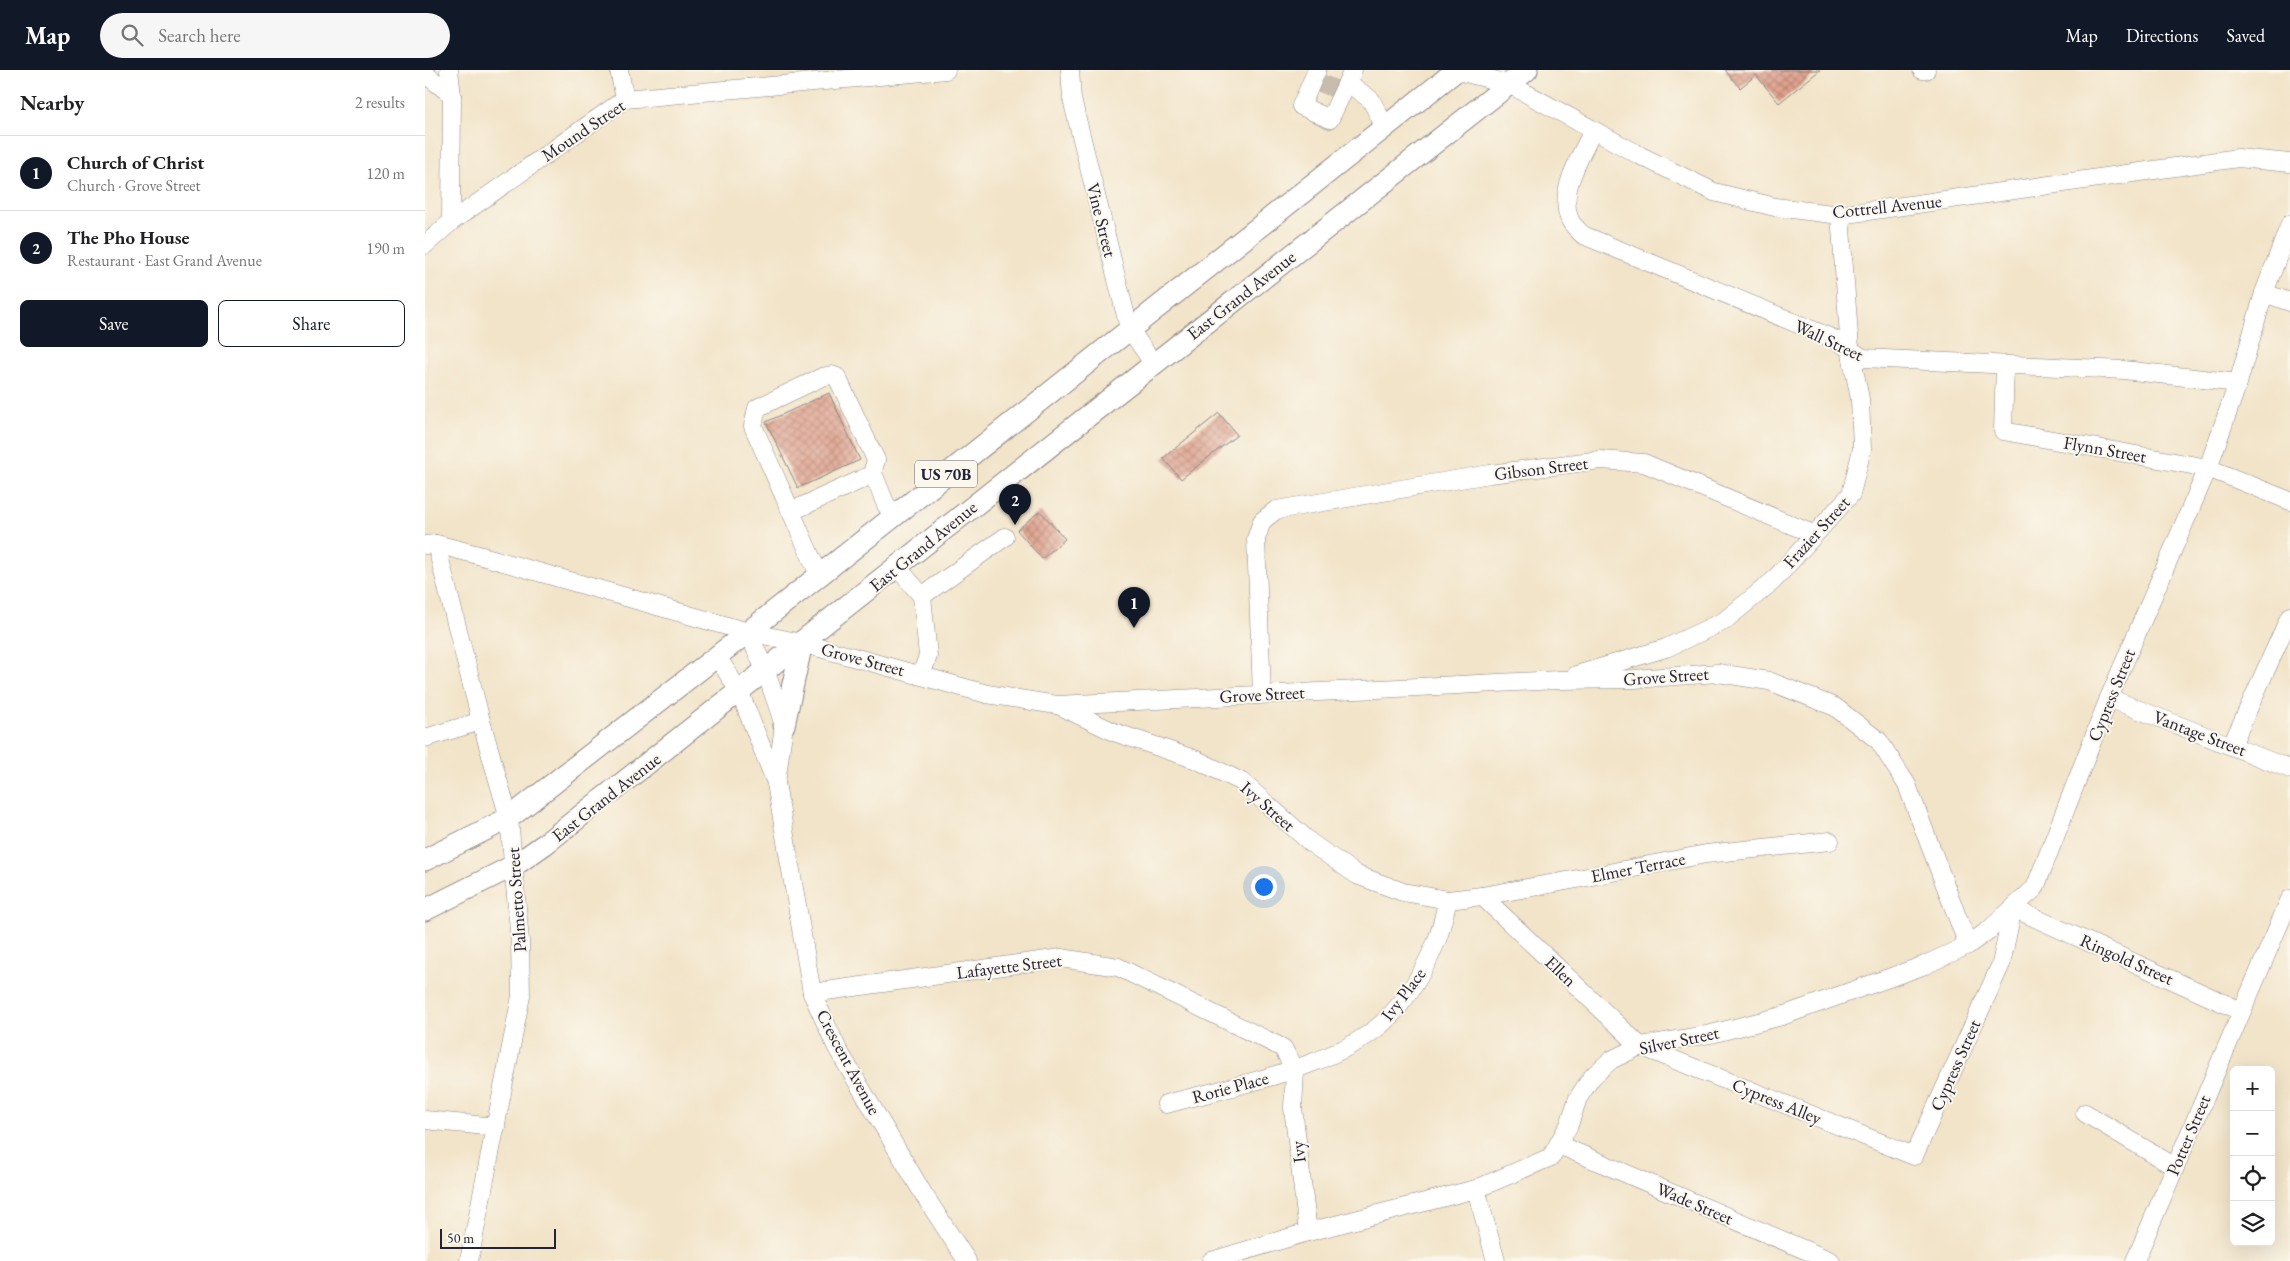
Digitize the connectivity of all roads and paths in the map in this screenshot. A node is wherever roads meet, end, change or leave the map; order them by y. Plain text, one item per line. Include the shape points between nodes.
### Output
1 (449, 70) edge
2 (619, 70) edge
3 (946, 70) edge
4 (1070, 70) edge
5 (1455, 70) edge
6 (1527, 70) edge
7 (1922, 70) edge
8 (1926, 70) edge
9 (425, 74) edge
10 (1317, 77) edge
11 (1507, 77) edge
12 (1346, 80) edge
13 (453, 95) junction
14 (625, 99) junction
15 (1385, 126) junction
16 (1593, 130) junction
17 (2290, 163) edge
18 (1840, 215) junction
19 (451, 222) junction
20 (2290, 224) edge
21 (425, 245) edge
22 (2264, 293) junction
23 (2290, 302) edge
24 (1129, 328) junction
25 (1850, 349) junction
26 (1153, 363) junction
27 (2005, 364) junction
28 (2238, 383) junction
29 (2208, 468) junction
30 (871, 478) junction
31 (2290, 501) edge
32 (792, 511) junction
33 (893, 516) junction
34 (1813, 534) junction
35 (1005, 537) dead end
36 (431, 544) edge
37 (897, 567) junction
38 (819, 575) junction
39 (923, 596) junction
40 (2290, 616) edge
41 (748, 632) junction
42 (802, 643) junction
43 (717, 656) junction
44 (766, 672) junction
45 (921, 675) junction
46 (1559, 680) junction
47 (740, 693) junction
48 (1262, 694) junction
49 (2109, 698) junction
50 (1057, 705) junction
51 (481, 721) junction
52 (784, 725) junction
53 (425, 738) edge
54 (2233, 745) junction
55 (2290, 769) edge
56 (775, 783) junction
57 (509, 818) junction
58 (1830, 841) dead end
59 (425, 860) edge
60 (515, 865) junction
61 (1482, 896) junction
62 (2290, 899) edge
63 (1448, 900) junction
64 (2013, 908) junction
65 (425, 910) edge
66 (1968, 945) junction
67 (812, 993) junction
68 (2241, 1011) junction
69 (1640, 1046) junction
70 (1295, 1071) junction
71 (1166, 1104) dead end
72 (2085, 1112) dead end
73 (425, 1120) edge
74 (496, 1127) junction
75 (1559, 1145) junction
76 (1914, 1156) joint
77 (2175, 1167) junction
78 (1476, 1189) junction
79 (1308, 1232) junction
80 (1234, 1258) edge
81 (469, 1261) edge
82 (967, 1261) edge
83 (1211, 1261) edge
84 (1496, 1261) edge
85 (1831, 1261) edge
86 (2135, 1261) edge

1 - 13 street
2 - 14 street
3 - 14 street, Mound Street
4 - 24 street, Vine Street via 1072,99
5 - 11 street, Cottrell Avenue
5 - 15 main road, US 70B
6 - 11 main road, East Grand Avenue / US 70B
7 - 8 street
9 - 13 street
10 - 12 street via 1301,106 1330,119
11 - 16 street, Cottrell Avenue
11 - 26 main road, East Grand Avenue / US 70B
12 - 15 street via 1371,100
13 - 19 street
14 - 19 street, Mound Street
15 - 24 main road, US 70B
16 - 18 street, Cottrell Avenue via 1714,192 1775,207
16 - 25 street, Wall Street via 1566,197 1570,220 1583,235 1834,339
17 - 18 street, Cottrell Avenue via 2238,158
18 - 25 street, Frazier Street
19 - 21 street, Mound Street
20 - 22 street, Cypress Street
22 - 23 street
22 - 28 street, Cypress Street
24 - 26 street, Vine Street
24 - 33 main road, US 70B
25 - 27 street, Wall Street via 1863,358
25 - 34 street, Frazier Street via 1860,399 1862,449 1851,494
26 - 37 main road, East Grand Avenue / US 70B
27 - 28 street, Wall Street via 2124,370
27 - 29 street, Flynn Street via 2003,431
28 - 29 street, Cypress Street
29 - 31 street, Flynn Street
29 - 49 street, Cypress Street
30 - 32 street
30 - 32 street via 876,460 837,377 822,378 757,408 753,426
30 - 33 street via 875,478
32 - 38 street
33 - 38 main road, US 70B
34 - 46 street, Frazier Street via 1773,580 1724,621 1666,648
34 - 48 street, Gibson Street via 1643,463 1601,460 1490,474 1275,510 1262,521 1256,539
35 - 39 street
36 - 41 street, Grove Street
36 - 51 street, Palmetto Street
37 - 39 street
37 - 42 main road, East Grand Avenue / US 70B
38 - 41 main road, US 70B
39 - 45 street via 928,656
40 - 54 street
41 - 42 street, Grove Street
41 - 43 main road, US 70B
41 - 44 street, Crescent Avenue
42 - 44 main road, East Grand Avenue / US 70B
42 - 45 street, Grove Street
42 - 52 main road
43 - 47 street, Crescent Avenue
43 - 57 main road, US 70B
44 - 47 main road, East Grand Avenue / US 70B
44 - 52 street, Crescent Avenue
45 - 50 street, Grove Street via 987,694
46 - 48 street, Grove Street
46 - 66 street, Grove Street via 1718,673 1769,681 1835,707 1879,741 1907,785
47 - 56 street, Crescent Avenue
47 - 60 main road, East Grand Avenue / US 70B
48 - 50 street, Grove Street
49 - 54 street, Vantage Street
49 - 64 street, Cypress Street via 2035,888
50 - 63 street, Ivy Street via 1114,732 1197,760 1242,782 1311,843 1357,875 1403,892
51 - 53 street
51 - 57 street, Palmetto Street
52 - 56 street, Crescent Avenue
54 - 55 street, Vantage Street
56 - 67 street, Crescent Avenue
57 - 59 main road, US 70B
57 - 60 street, Palmetto Street
58 - 61 street, Elmer Terrace via 1706,854
60 - 65 main road, East Grand Avenue / US 70B
60 - 74 street, Palmetto Street via 521,996
61 - 63 street, Elmer Terrace
61 - 69 street, Ellen
62 - 68 street, Potter Street
63 - 70 street, Ivy Place via 1438,939 1416,981 1389,1018 1356,1042
64 - 66 street, Silver Street
64 - 68 street, Ringold Street
64 - 76 street, Cypress Street via 2001,964
66 - 69 street, Silver Street via 1925,965 1782,1016 1711,1034
67 - 70 street, Lafayette Street via 1061,958 1118,967 1283,1048
67 - 82 street, Crescent Avenue via 837,1048
68 - 77 street, Potter Street
69 - 75 street, Silver Street via 1611,1060 1593,1077 1578,1098
69 - 76 street, Cypress Alley
70 - 71 street, Rorie Place
70 - 79 street, Ivy via 1293,1108
72 - 77 street
73 - 74 street
74 - 81 street, Palmetto Street
75 - 78 street, Silver Street via 1551,1157
75 - 85 street, Wade Street
77 - 86 street, Potter Street
78 - 79 street, Silver Street
78 - 84 street
79 - 80 street, Silver Street
80 - 83 street, Silver Street

